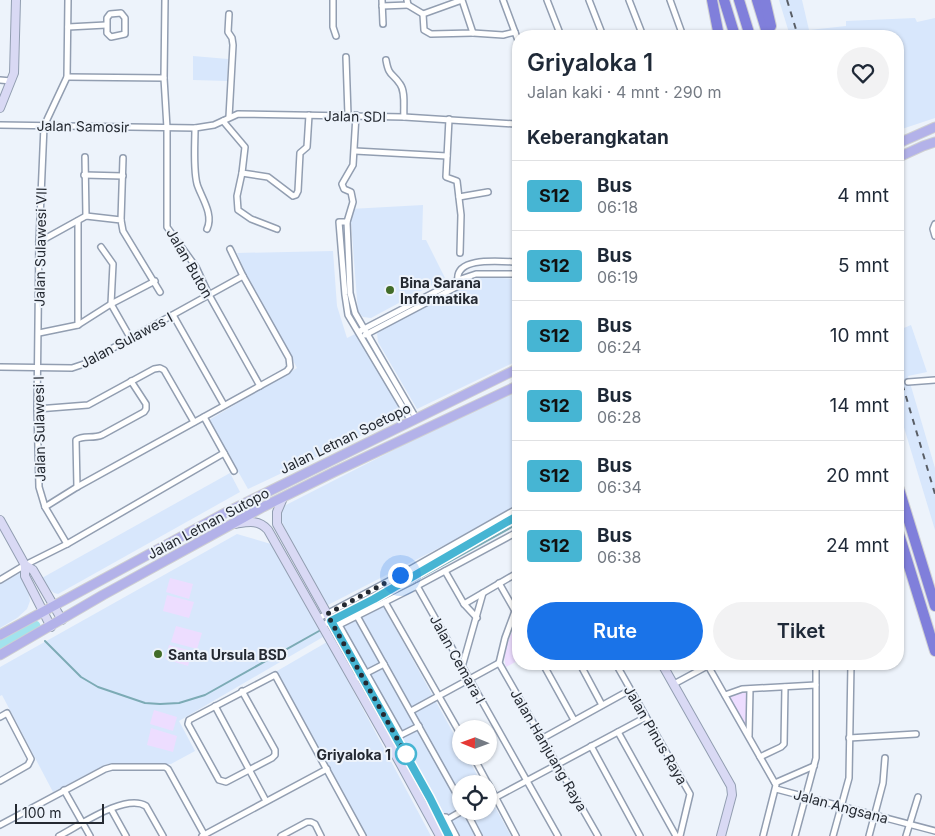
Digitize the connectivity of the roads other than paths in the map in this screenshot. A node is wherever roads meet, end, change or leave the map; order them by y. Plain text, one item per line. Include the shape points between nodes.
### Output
1 (16, 0) edge
2 (68, 0) edge
3 (165, 0) edge
4 (333, 0) edge
5 (382, 0) edge
6 (503, 0) edge
7 (547, 0) edge
8 (589, 0) edge
9 (629, 0) edge
10 (670, 0) edge
11 (712, 0) edge
12 (724, 0) edge
13 (757, 0) edge
14 (765, 0) edge
15 (408, 2) edge
16 (740, 3) edge
17 (382, 6) junction
18 (229, 14) dead end
19 (423, 14) junction
20 (383, 24) dead end
21 (106, 25) junction
22 (68, 27) junction
23 (514, 30) edge
24 (558, 30) edge
25 (601, 30) edge
26 (641, 30) edge
27 (681, 30) edge
28 (718, 30) edge
29 (733, 30) edge
30 (748, 30) edge
31 (766, 30) edge
32 (772, 30) edge
33 (473, 33) junction
34 (512, 33) edge
35 (336, 36) dead end
36 (346, 58) dead end
37 (386, 60) dead end
38 (68, 77) junction
39 (164, 78) junction
40 (0, 80) edge
41 (11, 81) junction
42 (0, 108) edge
43 (309, 115) junction
44 (348, 115) junction
45 (356, 115) junction
46 (229, 117) junction
47 (404, 117) junction
48 (449, 119) junction
49 (223, 122) junction
50 (512, 124) edge
51 (0, 125) edge
52 (44, 126) junction
53 (935, 127) edge
54 (167, 128) junction
55 (195, 128) junction
56 (904, 141) edge
57 (935, 142) edge
58 (355, 151) junction
59 (447, 156) junction
60 (904, 156) edge
61 (85, 157) dead end
62 (123, 158) dead end
63 (242, 173) junction
64 (84, 174) junction
65 (123, 176) junction
66 (488, 192) dead end
67 (459, 197) junction
68 (86, 216) junction
69 (121, 220) junction
70 (78, 221) junction
71 (348, 222) junction
72 (935, 224) edge
73 (206, 229) dead end
74 (276, 229) dead end
75 (935, 236) edge
76 (40, 242) junction
77 (101, 247) dead end
78 (230, 249) dead end
79 (460, 253) dead end
80 (512, 262) edge
81 (512, 274) edge
82 (242, 276) junction
83 (461, 281) junction
84 (155, 282) junction
85 (160, 292) dead end
86 (209, 295) junction
87 (111, 304) junction
88 (173, 315) junction
89 (78, 325) junction
90 (365, 332) junction
91 (39, 333) junction
92 (359, 335) junction
93 (131, 338) junction
94 (0, 367) edge
95 (38, 368) junction
96 (512, 371) edge
97 (501, 376) junction
98 (935, 380) edge
99 (131, 381) junction
100 (908, 382) dead end
101 (260, 386) junction
102 (512, 388) edge
103 (508, 390) junction
104 (224, 406) junction
105 (37, 409) junction
106 (204, 417) junction
107 (413, 420) junction
108 (194, 422) junction
109 (224, 453) junction
110 (234, 470) dead end
111 (76, 487) junction
112 (283, 498) junction
113 (904, 505) edge
114 (45, 507) junction
115 (512, 512) edge
116 (512, 519) edge
117 (0, 520) edge
118 (231, 525) junction
119 (185, 534) joint
120 (512, 535) edge
121 (67, 544) junction
122 (904, 550) edge
123 (25, 565) junction
124 (445, 571) junction
125 (512, 576) edge
126 (0, 580) edge
127 (499, 583) junction
128 (417, 586) junction
129 (483, 593) junction
130 (385, 602) junction
131 (512, 602) edge
132 (464, 604) junction
133 (54, 606) junction
134 (935, 606) edge
135 (43, 613) junction
136 (357, 616) junction
137 (329, 617) junction
138 (477, 618) junction
139 (62, 620) junction
140 (321, 622) junction
141 (512, 622) edge
142 (51, 627) junction
143 (0, 635) edge
144 (935, 651) edge
145 (0, 655) edge
146 (499, 663) junction
147 (384, 664) junction
148 (462, 667) junction
149 (546, 670) edge
150 (583, 670) edge
151 (619, 670) edge
152 (666, 670) edge
153 (698, 670) edge
154 (712, 670) edge
155 (816, 670) edge
156 (851, 670) edge
157 (364, 674) junction
158 (353, 680) junction
159 (470, 680) junction
160 (674, 684) junction
161 (816, 685) junction
162 (784, 687) junction
163 (750, 689) junction
164 (630, 690) junction
165 (242, 691) junction
166 (725, 695) junction
167 (440, 697) junction
168 (602, 705) junction
169 (214, 706) junction
170 (411, 712) junction
171 (0, 717) edge
172 (646, 717) junction
173 (453, 720) edge
174 (574, 720) junction
175 (419, 726) junction
176 (618, 732) junction
177 (916, 734) dead end
178 (398, 736) junction
179 (748, 737) junction
180 (543, 738) junction
181 (849, 738) junction
182 (389, 744) junction
183 (591, 746) junction
184 (760, 757) junction
185 (885, 758) dead end
186 (557, 764) junction
187 (814, 766) junction
188 (327, 769) junction
189 (248, 770) junction
190 (0, 781) edge
191 (527, 781) junction
192 (421, 782) junction
193 (413, 786) junction
194 (452, 786) edge
195 (776, 786) junction
196 (64, 790) junction
197 (806, 796) junction
198 (497, 797) edge
199 (918, 797) dead end
200 (266, 801) junction
201 (497, 802) edge
202 (841, 806) junction
203 (111, 809) junction
204 (875, 815) junction
205 (452, 816) edge
206 (444, 818) junction
207 (470, 820) edge
208 (432, 822) junction
209 (83, 823) junction
210 (0, 825) edge
211 (909, 825) junction
212 (935, 831) edge
213 (284, 835) edge
214 (59, 836) edge
215 (90, 836) edge
216 (126, 836) edge
217 (163, 836) edge
218 (204, 836) edge
219 (321, 836) edge
220 (363, 836) edge
221 (440, 836) edge
222 (449, 836) edge
223 (456, 836) edge
224 (479, 836) edge
225 (516, 836) edge
226 (558, 836) edge
227 (598, 836) edge
228 (640, 836) edge
229 (676, 836) edge
230 (680, 836) edge
231 (721, 836) edge
232 (763, 836) edge
233 (795, 836) edge
234 (832, 836) edge
235 (869, 836) edge
236 (906, 836) edge

1 - 41 main road via 16,63
2 - 22 street
3 - 39 street, Jalan Buton
4 - 35 street
5 - 17 street
6 - 23 street
7 - 24 street
8 - 25 street
9 - 26 street
10 - 27 street
11 - 28 highway
12 - 29 highway
13 - 31 highway
14 - 32 highway
15 - 17 street
15 - 19 street
16 - 30 highway
17 - 20 street
18 - 46 street via 228,32 233,45
19 - 33 street via 423,27 428,33
19 - 33 street via 462,0
21 - 21 street via 108,15 122,13 125,34 111,37
21 - 22 street
22 - 38 street
33 - 34 street
36 - 44 street
37 - 47 street via 388,72 402,87
38 - 39 street
38 - 52 street
39 - 54 street, Jalan Buton
40 - 41 street
41 - 42 main road
43 - 44 street, Jalan SDI
43 - 46 street, Jalan SDI via 238,114
43 - 63 street via 307,148 300,155 296,195 291,196 268,177
44 - 45 street, Jalan SDI
45 - 47 street, Jalan SDI
45 - 58 street
46 - 49 street
47 - 48 street, Jalan SDI
48 - 50 street, Jalan SDI
48 - 59 street
49 - 55 street
49 - 63 street via 245,147
51 - 52 street, Jalan Samosir
52 - 54 street, Jalan Samosir
52 - 76 street, Jalan Sulawesi VII
53 - 56 main road
54 - 55 street
54 - 86 street, Jalan Buton via 167,228 196,267
55 - 73 street via 196,177 206,203 209,225
57 - 60 main road
58 - 59 street
58 - 71 street via 352,168 342,184 353,196
59 - 67 street via 446,177 456,180
61 - 64 street
62 - 65 street
63 - 74 street via 238,210
64 - 65 street
64 - 68 street
65 - 69 street
66 - 67 street
67 - 79 street
68 - 69 street
68 - 70 street
69 - 84 street via 123,231
70 - 76 street
70 - 89 street
71 - 90 street via 350,293 354,313
71 - 92 street via 339,222 344,295 348,315
72 - 75 street
76 - 91 street, Jalan Sulawesi VII
77 - 87 street via 113,264
78 - 82 street
80 - 83 street via 476,262 461,270
81 - 83 street via 476,274
82 - 86 street, Jalan Sulawes I
82 - 101 street via 290,362 287,371
83 - 90 street
84 - 85 street
84 - 87 street
86 - 88 street, Jalan Sulawes I
86 - 101 street, Jalan Buton
87 - 89 street
87 - 93 street
88 - 93 street, Jalan Sulawes I
88 - 104 street
89 - 91 street
90 - 92 street
90 - 107 street
91 - 95 street, Jalan Sulawesi VII
92 - 107 street
93 - 95 street, Jalan Sulawes I via 72,368
94 - 95 street, Jalan Sulawes I
95 - 105 street, Jalan Sulawesi I
96 - 97 main road, Jalan Letnan Soetopo
97 - 103 main road
97 - 107 main road, Jalan Letnan Soetopo
98 - 100 street
99 - 105 street via 88,405
99 - 108 street via 154,369 163,369
99 - 111 street via 146,409 102,435 76,440
101 - 104 street
102 - 103 main road
103 - 112 main road, Jalan Letnan Sutopo
104 - 106 street
105 - 114 street, Jalan Sulawesi I via 38,482
106 - 108 street
106 - 109 street
107 - 119 main road, Jalan Letnan Soetopo
108 - 111 street
109 - 110 street
109 - 121 street
111 - 114 street
112 - 118 main road, Jalan Letnan Sutopo
112 - 137 main road via 277,512 277,524
113 - 134 highway
114 - 121 street, Jalan Sulawesi I
115 - 137 street
116 - 137 street via 374,599
117 - 123 main road
118 - 139 main road, Jalan Letnan Sutopo
118 - 140 main road via 254,521 268,530
119 - 133 main road, Jalan Letnan Sutopo
120 - 124 street
121 - 123 street
122 - 144 highway
123 - 126 street
123 - 133 main road via 33,570
123 - 135 main road via 25,576
124 - 128 street
124 - 132 street
125 - 127 street
127 - 129 street
127 - 131 street
128 - 130 street
128 - 148 street, Jalan Cemara I
129 - 132 street
129 - 138 street
130 - 136 street
130 - 167 street
132 - 138 street
133 - 135 main road, Jalan Letnan Sutopo
133 - 139 main road
135 - 142 main road
135 - 143 main road, Jalan Letnan Sutopo
136 - 147 street
136 - 157 street via 341,623 340,628
137 - 140 street
137 - 140 street
137 - 157 main road
138 - 148 street
139 - 142 main road, Jalan Letnan Sutopo
140 - 158 main road
141 - 146 street
142 - 145 main road, Jalan Letnan Sutopo
146 - 159 street
146 - 180 street, Jalan Hanjuang Raya
147 - 157 street
147 - 170 street
148 - 159 street, Jalan Cemara I
149 - 174 street
150 - 168 street
151 - 164 street, Jalan Pinus Raya
152 - 160 main road
153 - 160 street
154 - 166 street
155 - 161 street
156 - 181 street
157 - 158 street
157 - 178 main road
158 - 182 main road
159 - 167 street
159 - 191 street, Jalan Cemara I
160 - 231 main road via 731,786 732,796
161 - 162 street
161 - 187 street
162 - 163 street
162 - 184 street via 784,744
163 - 166 street
163 - 179 street
164 - 168 street
164 - 172 street, Jalan Pinus Raya
165 - 169 street
165 - 188 street via 274,675
165 - 189 street via 275,750 272,758
166 - 179 street
167 - 170 street
167 - 173 street
168 - 174 street
169 - 189 street
169 - 189 street via 189,720 188,724 219,780 226,782
170 - 175 street
171 - 190 street via 7,713 32,759 28,766
172 - 176 street
172 - 230 street, Jalan Pinus Raya via 691,796
174 - 180 street
175 - 178 street
175 - 194 street
176 - 183 street
176 - 229 street
177 - 181 street
178 - 182 street
178 - 192 main road
179 - 184 street
180 - 186 street, Jalan Hanjuang Raya
181 - 202 street via 849,778
182 - 193 main road
183 - 186 street
183 - 228 street
184 - 195 street
185 - 204 street via 884,783
186 - 191 street
186 - 227 street, Jalan Hanjuang Raya
187 - 195 street
187 - 197 street
188 - 200 street
188 - 220 street
189 - 200 street
191 - 198 street
191 - 226 street, Jalan Cemara I
192 - 193 main road
192 - 206 main road
193 - 208 main road
195 - 197 street, Jalan Angsana
195 - 232 street
196 - 209 street
196 - 210 street
196 - 218 street via 107,768 165,767
197 - 202 street, Jalan Angsana
197 - 233 street
199 - 211 street
200 - 218 street
201 - 225 street
202 - 204 street, Jalan Angsana
202 - 234 street
203 - 209 street
203 - 216 street
203 - 217 street via 122,804 144,804
204 - 211 street, Jalan Angsana
204 - 235 street
205 - 206 street
206 - 208 street
206 - 222 main road
206 - 223 street
207 - 224 street
208 - 221 main road
209 - 214 street
209 - 215 street
211 - 212 street, Jalan Angsana
211 - 236 street
213 - 219 street via 311,822

